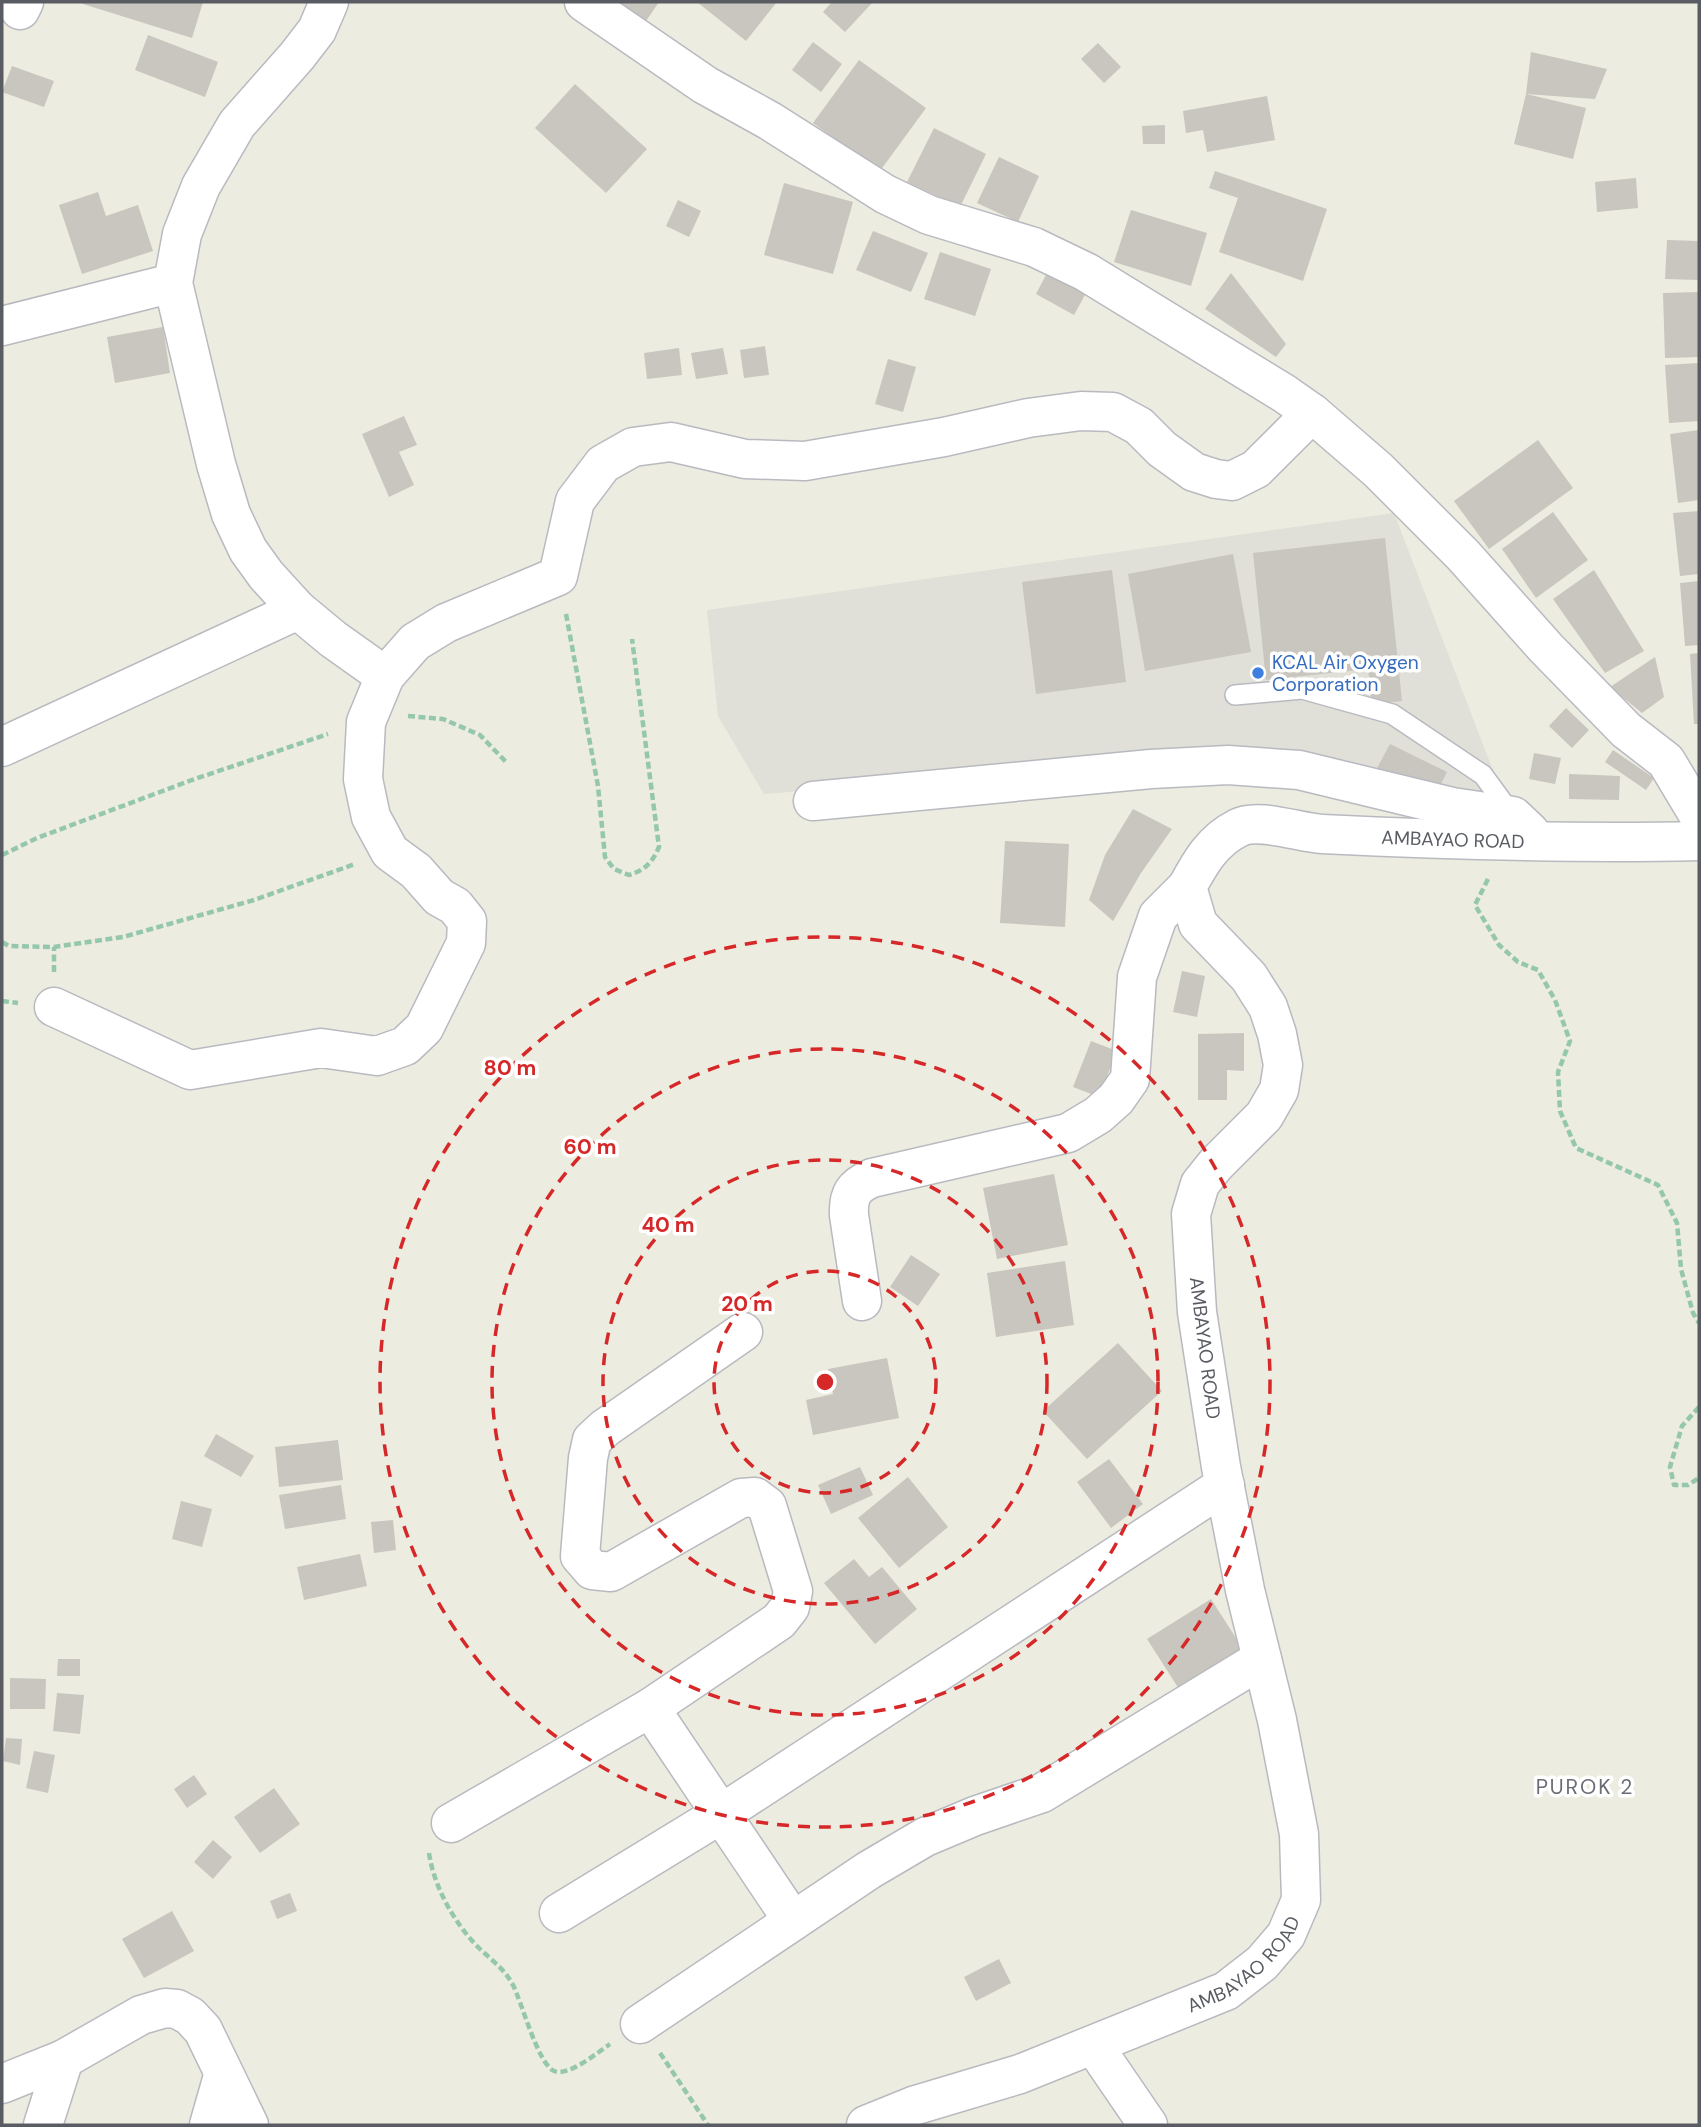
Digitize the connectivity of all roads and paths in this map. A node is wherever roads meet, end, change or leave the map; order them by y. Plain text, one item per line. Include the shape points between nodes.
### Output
1 (329, 2) edge
2 (584, 2) edge
3 (173, 283) junction
4 (2, 326) edge
5 (1311, 413) junction
6 (558, 576) junction
7 (298, 610) junction
8 (632, 639) dead end
9 (385, 676) junction
10 (1235, 695) dead end
11 (366, 722) junction
12 (2, 747) edge
13 (507, 763) dead end
14 (813, 801) dead end
15 (1699, 816) edge
16 (1525, 828) junction
17 (1699, 841) edge
18 (390, 852) junction
19 (2, 855) edge
20 (1491, 873) dead end
21 (1187, 887) junction
22 (2, 942) edge
23 (54, 1007) dead end
24 (862, 1301) dead end
25 (1699, 1323) edge
26 (743, 1332) dead end
27 (1699, 1407) edge
28 (1699, 1478) edge
29 (1226, 1485) junction
30 (1262, 1659) junction
31 (650, 1708) junction
32 (721, 1814) junction
33 (451, 1823) joint
34 (559, 1913) dead end
35 (793, 1921) junction
36 (639, 2024) junction
37 (1094, 2046) junction
38 (64, 2059) junction
39 (223, 2076) junction
40 (2, 2084) edge
41 (43, 2125) edge
42 (209, 2125) edge
43 (249, 2125) edge
44 (708, 2125) edge
45 (866, 2125) edge
46 (1148, 2125) edge

1 - 3 street via 317,30 237,124 201,186 182,234
2 - 5 street via 705,85 885,194 929,215 1034,247 1086,272
3 - 4 street
3 - 7 street via 231,514 248,550
5 - 6 street via 1256,469 1232,481 1194,472 1139,426 1114,412 1028,418 805,461 745,459 671,442 633,447 603,464 575,501
5 - 15 street via 1378,470 1626,730 1666,761
6 - 8 path via 598,786 605,858 614,869 629,875 644,870 659,847
6 - 9 street via 446,623 415,642
7 - 9 street
7 - 12 street
9 - 11 street
10 - 16 lane via 1302,689 1392,714 1483,775
11 - 13 path via 404,716 443,719 480,736
11 - 18 street via 363,779 371,817
11 - 19 path via 192,779
14 - 16 street via 1228,765 1299,770
16 - 17 street, AMBAYAO ROAD via 1630,842
16 - 21 street, AMBAYAO ROAD via 1420,839 1317,834 1276,825 1240,827 1206,852
18 - 22 path via 254,900 123,937 54,947
18 - 23 street via 455,906 467,922 466,943 424,1028 405,1046 377,1056 321,1048 190,1070
20 - 25 path via 1475,905 1499,945 1518,962 1538,970 1570,1041 1558,1072 1560,1111 1576,1148 1658,1185 1677,1223 1681,1269
21 - 24 street via 1158,916 1137,977 1130,1079 1116,1100 1068,1133 872,1178 851,1192 849,1215
21 - 29 street, AMBAYAO ROAD via 1198,924 1249,977 1268,1007 1283,1065 1279,1090 1264,1116 1200,1184 1191,1214 1197,1312
26 - 31 street via 592,1440 580,1556 592,1570 611,1572 741,1498 755,1497 767,1506 793,1591 790,1607 779,1621
27 - 28 path via 1682,1426 1670,1466 1674,1485 1688,1485
29 - 30 street, AMBAYAO ROAD
29 - 32 street
30 - 35 street via 1042,1793 925,1837
30 - 37 street, AMBAYAO ROAD via 1299,1834 1301,1900 1286,1935 1262,1963 1226,1991
31 - 32 street
31 - 33 street
32 - 34 street
32 - 35 street
33 - 36 path via 432,1838 429,1855 441,1889 465,1933 502,1967 513,1985 546,2065 568,2071
35 - 36 street
36 - 44 path
37 - 45 street, AMBAYAO ROAD
37 - 46 street
38 - 39 street via 141,2015 177,2009 203,2030
38 - 40 street
38 - 41 street
39 - 42 street
39 - 43 street

